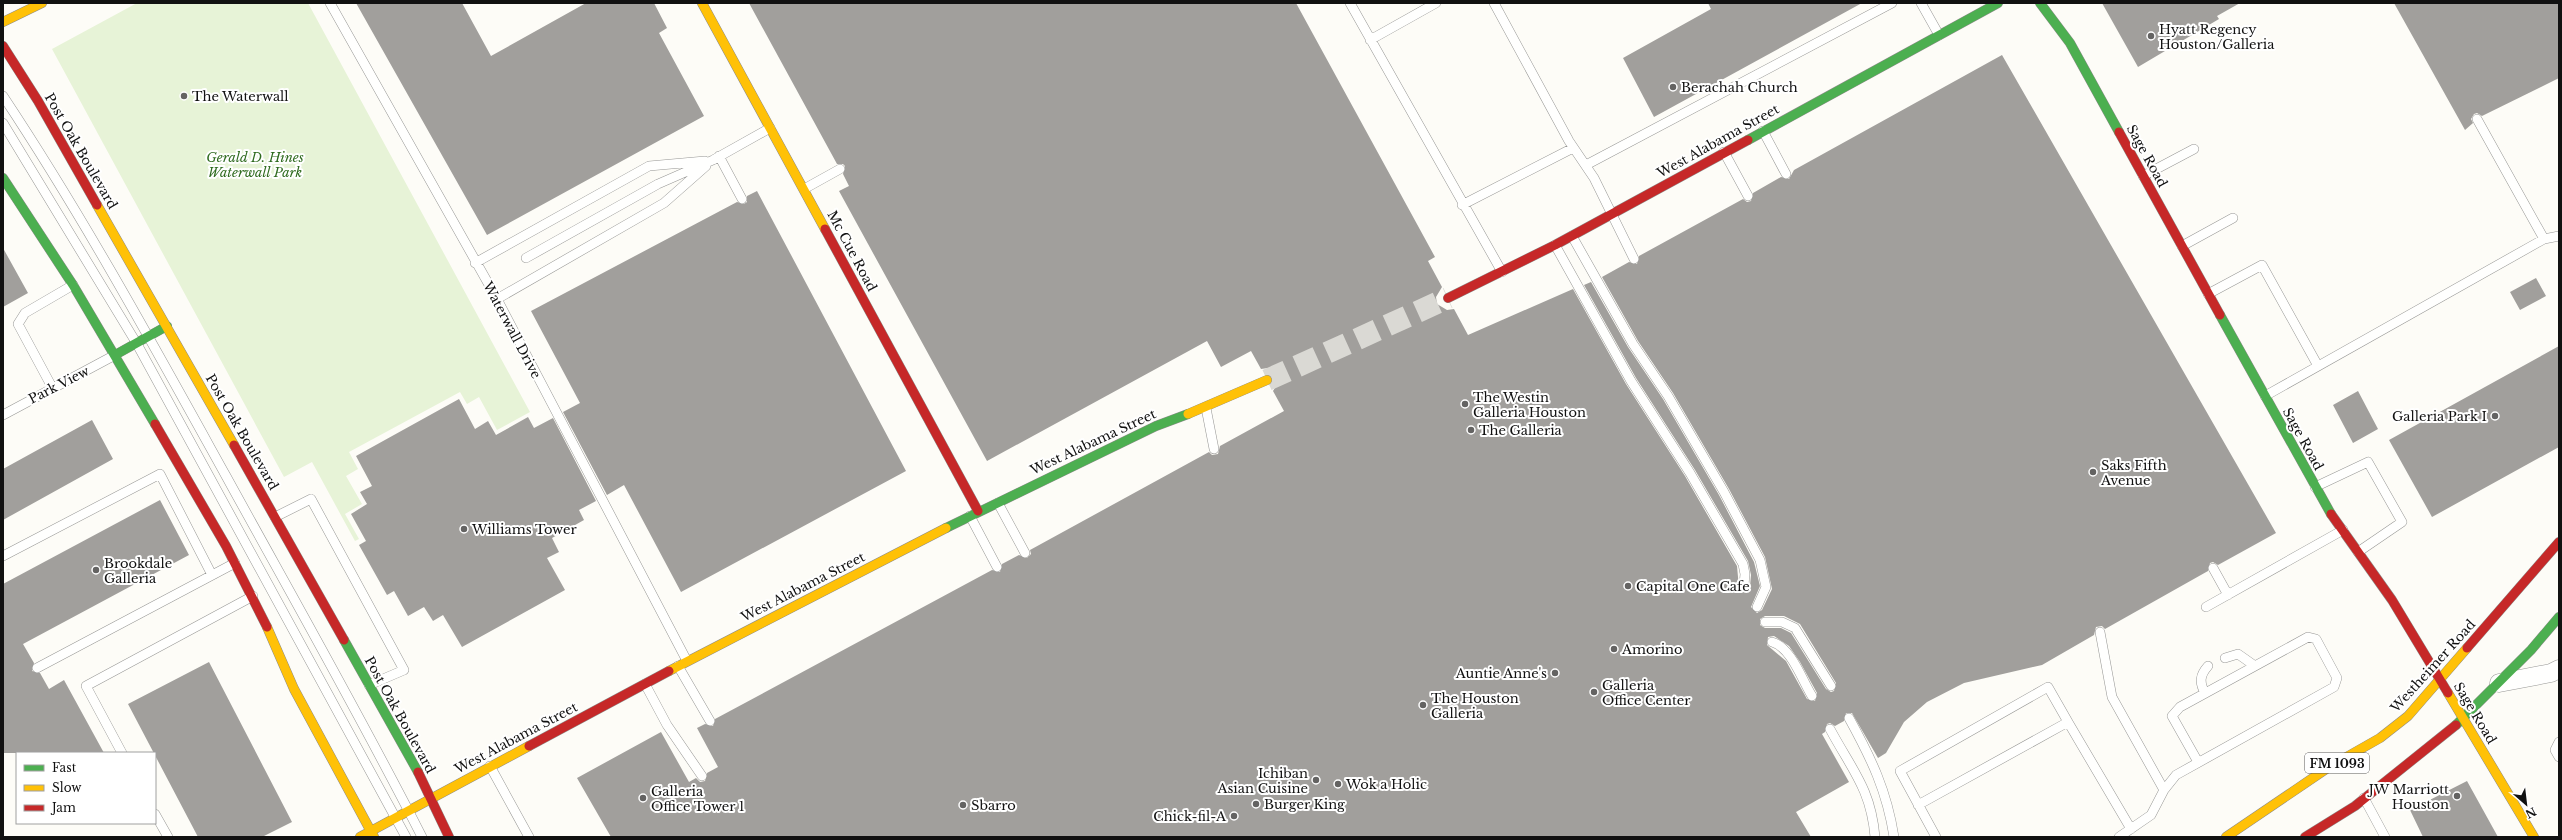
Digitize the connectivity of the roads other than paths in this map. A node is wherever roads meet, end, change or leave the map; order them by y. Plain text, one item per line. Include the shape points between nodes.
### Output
1 (42, 3) edge
2 (330, 3) edge
3 (702, 3) edge
4 (1350, 3) edge
5 (1436, 3) edge
6 (1494, 3) edge
7 (1892, 3) edge
8 (1921, 3) edge
9 (1998, 3) edge
10 (2040, 3) edge
11 (2062, 16) dead end
12 (3, 22) edge
13 (1939, 35) junction
14 (1370, 40) junction
15 (2070, 43) junction
16 (3, 46) edge
17 (3, 96) edge
18 (2477, 119) dead end
19 (3, 123) edge
20 (770, 128) junction
21 (1763, 131) junction
22 (1574, 148) junction
23 (2194, 148) dead end
24 (1724, 152) junction
25 (716, 158) junction
26 (1586, 165) junction
27 (840, 169) dead end
28 (1786, 174) dead end
29 (2143, 176) junction
30 (3, 178) edge
31 (804, 189) junction
32 (1748, 196) dead end
33 (742, 199) dead end
34 (1462, 205) junction
35 (1612, 214) junction
36 (2234, 218) dead end
37 (1572, 236) junction
38 (2559, 236) edge
39 (2544, 239) junction
40 (1555, 245) junction
41 (2182, 246) junction
42 (526, 258) dead end
43 (1634, 259) dead end
44 (475, 263) junction
45 (1502, 273) junction
46 (73, 285) junction
47 (2208, 294) junction
48 (1448, 298) tunnel mouth
49 (496, 299) junction
50 (167, 326) junction
51 (149, 336) junction
52 (137, 344) junction
53 (115, 355) junction
54 (2318, 366) junction
55 (1267, 380) tunnel mouth
56 (53, 389) junction
57 (2265, 396) junction
58 (1206, 408) junction
59 (3, 414) edge
60 (1214, 449) dead end
61 (2315, 487) junction
62 (998, 502) junction
63 (974, 514) junction
64 (275, 517) junction
65 (2343, 530) junction
66 (2559, 542) edge
67 (2358, 552) junction
68 (1024, 553) dead end
69 (3, 556) edge
70 (235, 563) junction
71 (998, 567) dead end
72 (2213, 568) dead end
73 (212, 575) junction
74 (1744, 585) dead end
75 (2228, 595) junction
76 (253, 596) junction
77 (1757, 607) dead end
78 (2206, 607) dead end
79 (2559, 617) edge
80 (1765, 622) dead end
81 (2100, 632) dead end
82 (1772, 642) dead end
83 (2225, 658) dead end
84 (687, 661) junction
85 (678, 666) junction
86 (2208, 666) dead end
87 (2255, 666) junction
88 (37, 668) dead end
89 (2559, 669) edge
90 (2440, 680) junction
91 (2499, 683) junction
92 (645, 684) junction
93 (369, 685) junction
94 (1830, 686) dead end
95 (2205, 693) junction
96 (1812, 696) dead end
97 (1849, 718) dead end
98 (2464, 719) junction
99 (710, 721) dead end
100 (2068, 722) junction
101 (1830, 729) dead end
102 (2559, 742) edge
103 (121, 752) edge
104 (2559, 757) edge
105 (2198, 762) junction
106 (490, 766) junction
107 (702, 776) dead end
108 (2164, 790) junction
109 (431, 798) junction
110 (2364, 798) junction
111 (1918, 805) junction
112 (408, 811) junction
113 (156, 816) edge
114 (397, 818) junction
115 (2131, 829) junction
116 (373, 834) edge
117 (168, 837) edge
118 (360, 837) edge
119 (406, 837) edge
120 (422, 837) edge
121 (449, 837) edge
122 (529, 837) edge
123 (1875, 837) edge
124 (1894, 837) edge
125 (1936, 837) edge
126 (2119, 837) edge
127 (2226, 837) edge
128 (2305, 837) edge
129 (2385, 837) edge
130 (2534, 837) edge

1 - 12 main road
2 - 44 lane, Waterwall Drive
3 - 20 main road, Mc Cue Road
4 - 14 lane
5 - 14 lane
6 - 22 lane
7 - 26 lane
8 - 13 lane
9 - 13 main road, West Alabama Street
10 - 15 main road, Sage Road
11 - 15 main road, Sage Road
13 - 21 main road, West Alabama Street
14 - 34 lane
15 - 29 main road, Sage Road
16 - 50 main road, Post Oak Boulevard
17 - 51 lane via 31,138
18 - 39 lane
19 - 52 lane
20 - 25 lane
20 - 31 main road, Mc Cue Road
21 - 24 main road, West Alabama Street
21 - 28 lane
22 - 26 lane
22 - 34 lane
23 - 29 lane
24 - 32 lane
24 - 35 main road, West Alabama Street
25 - 33 lane
25 - 42 lane via 658,184
25 - 44 lane via 649,166
25 - 49 lane via 664,204
26 - 35 lane
27 - 31 lane
29 - 41 main road, Sage Road
30 - 46 main road
31 - 63 main road, Mc Cue Road
34 - 45 lane
35 - 37 main road, West Alabama Street
35 - 43 lane
36 - 41 lane
37 - 40 main road, West Alabama Street
37 - 77 lane via 1633,344 1668,396 1724,492 1760,560 1766,587
38 - 39 lane
39 - 54 lane
40 - 45 main road, West Alabama Street
40 - 74 lane via 1631,381 1690,473 1743,564
41 - 47 main road, Sage Road
44 - 49 lane, Waterwall Drive
45 - 48 main road, West Alabama Street
46 - 53 main road
46 - 56 lane via 25,313 18,324
47 - 54 lane via 2262,264
47 - 57 main road, Sage Road
49 - 84 lane, Waterwall Drive
50 - 51 main road
50 - 64 main road, Post Oak Boulevard
51 - 52 main road
51 - 112 lane
52 - 53 main road
52 - 114 lane
53 - 56 lane, Park View
53 - 70 main road
54 - 57 lane
55 - 58 main road, West Alabama Street
56 - 59 lane, Park View
57 - 61 main road, Sage Road
58 - 60 lane
58 - 62 main road, West Alabama Street via 1156,426
61 - 65 main road, Sage Road
61 - 67 lane via 2368,462 2402,522
62 - 63 main road, West Alabama Street
62 - 68 lane
63 - 71 lane
63 - 84 main road, West Alabama Street
64 - 93 main road, Post Oak Boulevard
64 - 93 lane via 311,499 404,670
65 - 67 main road, Sage Road
65 - 75 lane
66 - 90 main road, Westheimer Road / FM 1093
67 - 90 main road, Sage Road via 2392,600
69 - 73 lane via 160,474
70 - 73 lane
70 - 76 main road
72 - 75 lane
73 - 88 lane
75 - 78 lane
76 - 103 lane via 86,686
76 - 116 main road via 294,689
79 - 91 main road, FM 1093
80 - 94 lane via 1782,622 1795,628
81 - 108 lane via 2112,697
82 - 96 lane via 1779,644 1787,653
83 - 87 lane via 2238,654
84 - 85 main road, West Alabama Street
85 - 92 main road, West Alabama Street
85 - 99 lane
86 - 95 lane via 2202,673 2200,685
87 - 95 lane
87 - 105 lane via 2308,637 2316,639 2337,678 2334,687
89 - 91 street via 2551,673
90 - 98 main road, Sage Road
90 - 127 main road, Westheimer Road / FM 1093 via 2408,716 2380,738 2329,767
91 - 98 main road, FM 1093
92 - 106 main road, West Alabama Street
92 - 107 lane via 667,725
93 - 109 main road, Post Oak Boulevard
95 - 105 lane via 2180,707 2172,716
97 - 124 lane via 1876,768 1889,806
98 - 110 main road, FM 1093
98 - 130 main road, Sage Road
100 - 111 lane
100 - 111 lane via 2048,687 1900,771
100 - 115 lane
101 - 123 lane via 1860,778 1873,812
102 - 104 lane via 2555,750
105 - 108 lane via 2176,775
106 - 109 main road, West Alabama Street
106 - 122 lane
108 - 115 lane via 2151,815
109 - 112 main road, West Alabama Street
109 - 121 main road, Post Oak Boulevard
110 - 128 main road, FM 1093
110 - 129 lane
111 - 125 lane
112 - 114 main road, West Alabama Street
112 - 120 lane
113 - 117 lane
114 - 116 main road, West Alabama Street
114 - 119 lane
115 - 126 lane
116 - 118 main road, West Alabama Street

